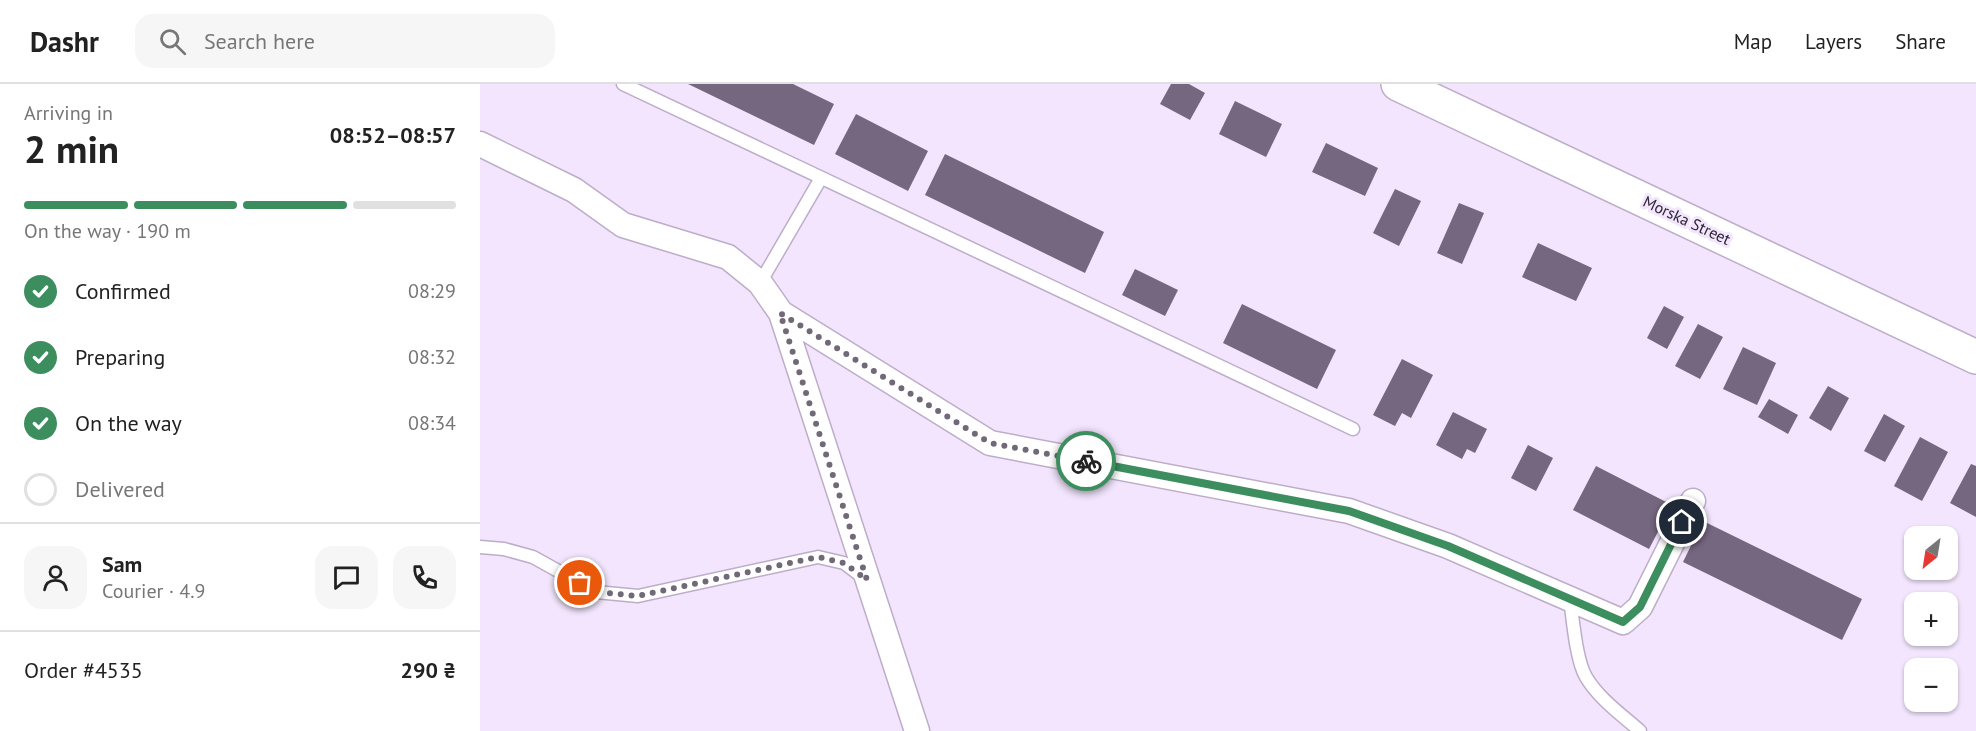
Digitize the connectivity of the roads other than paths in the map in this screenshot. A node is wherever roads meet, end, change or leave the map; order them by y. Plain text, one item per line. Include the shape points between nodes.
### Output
1 (623, 84) edge
2 (1398, 84) edge
3 (480, 144) edge
4 (821, 178) junction
5 (760, 283) junction
6 (780, 313) junction
7 (1976, 357) edge
8 (1353, 429) dead end
9 (1693, 501) dead end
10 (480, 547) edge
11 (867, 580) junction
12 (1570, 599) junction
13 (917, 731) edge
14 (1640, 731) edge

1 - 4 lane
2 - 7 main road, Morska Street
3 - 5 street via 574,190 623,225 728,257
4 - 5 lane
4 - 8 lane
5 - 6 street
6 - 11 street
6 - 12 street via 990,443 1349,511 1448,546
9 - 12 street via 1640,607 1623,622
10 - 11 lane via 533,557 596,592 638,596 818,557 844,563
11 - 13 street
12 - 14 lane via 1586,677

